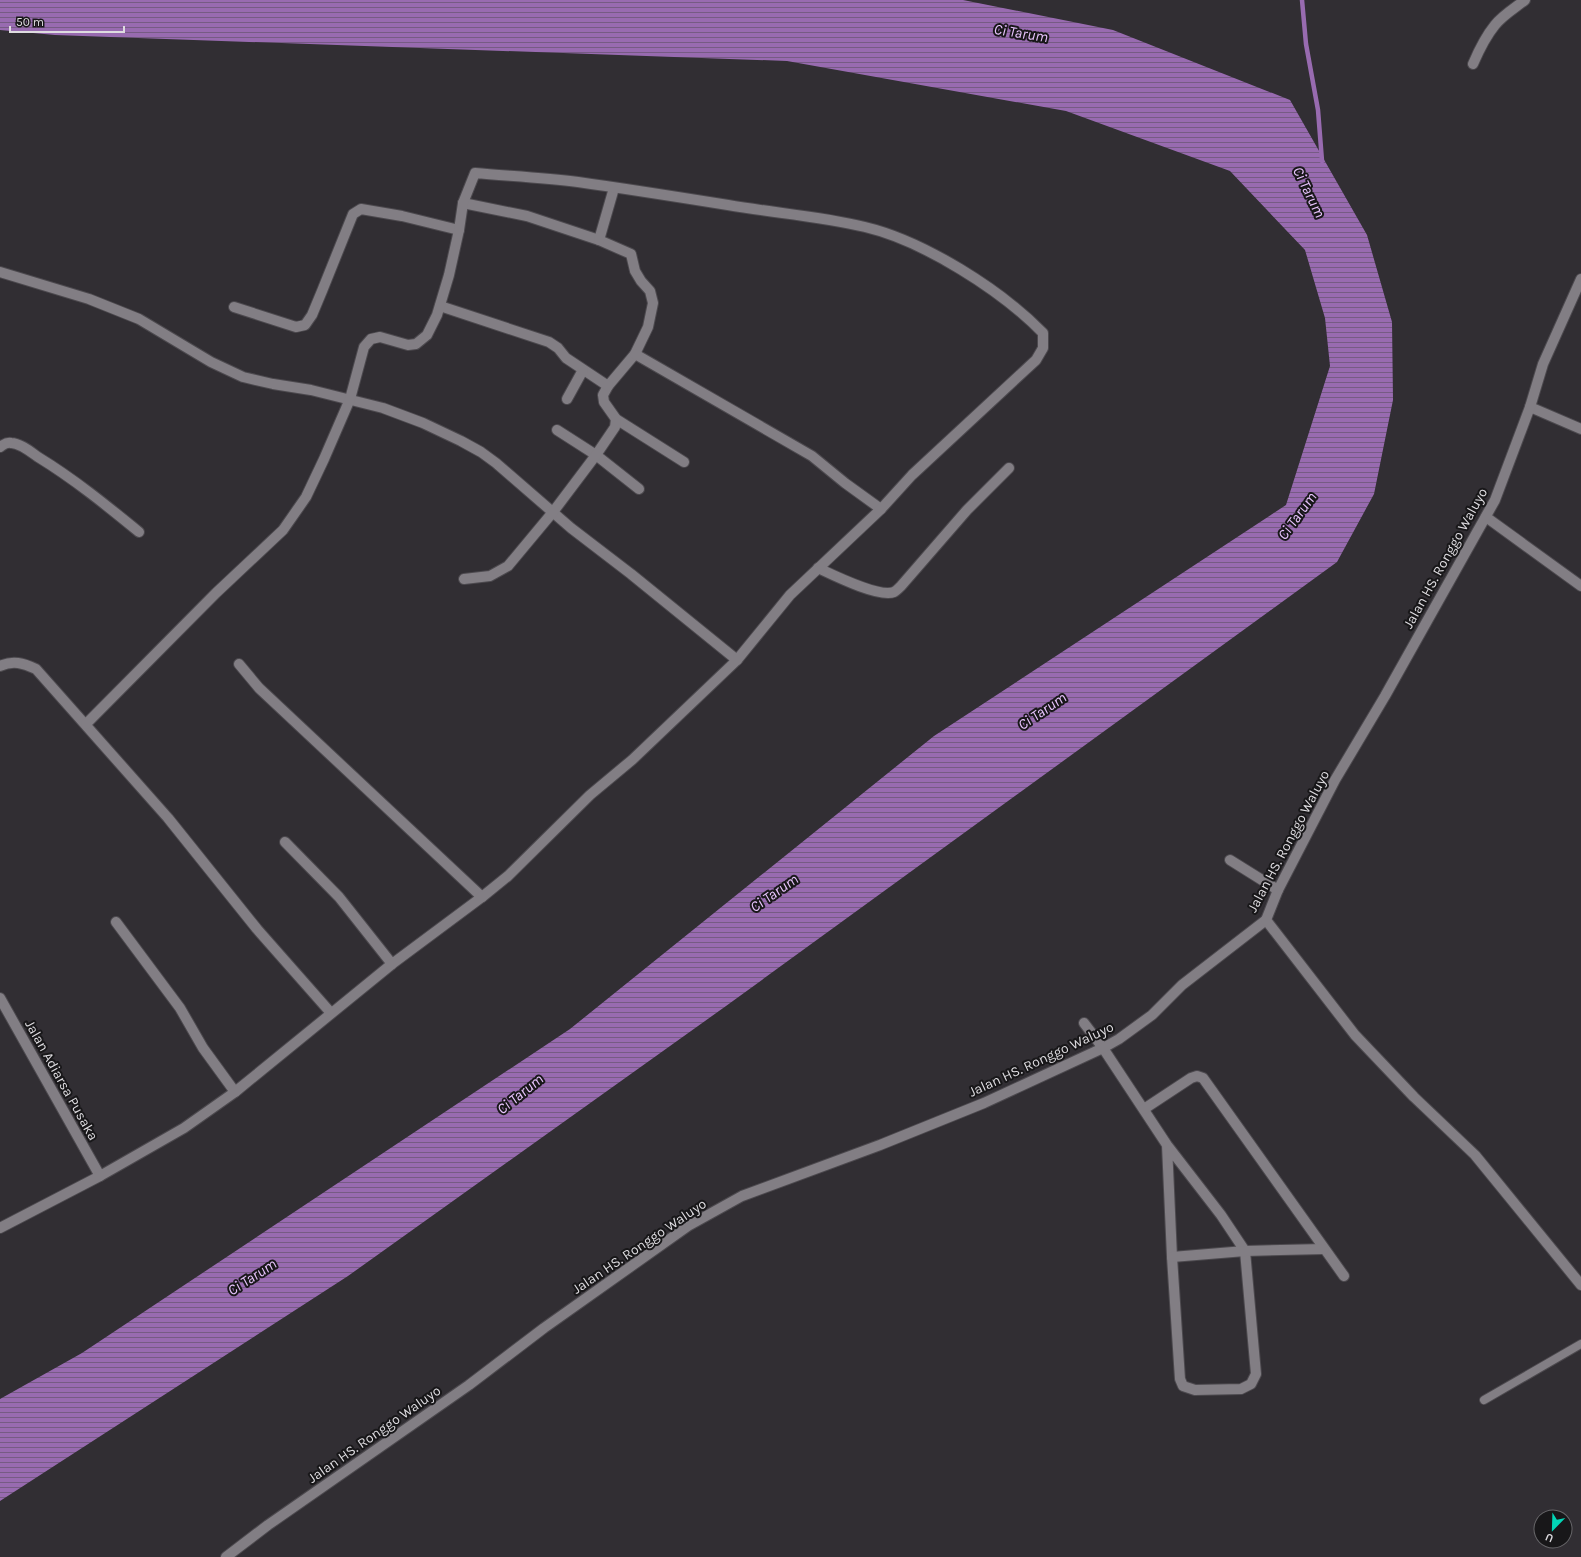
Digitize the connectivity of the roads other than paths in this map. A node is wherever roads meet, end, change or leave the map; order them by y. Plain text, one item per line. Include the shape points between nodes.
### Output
1 (1525, 0) edge
2 (1473, 64) dead end
3 (614, 188) junction
4 (463, 203) junction
5 (459, 230) junction
6 (599, 240) junction
7 (0, 272) edge
8 (1581, 279) edge
9 (440, 306) junction
10 (234, 307) dead end
11 (636, 354) junction
12 (583, 370) junction
13 (608, 386) junction
14 (350, 399) junction
15 (567, 399) dead end
16 (1530, 408) junction
17 (616, 419) junction
18 (1581, 429) edge
19 (556, 430) dead end
20 (0, 448) edge
21 (596, 455) junction
22 (684, 462) dead end
23 (1009, 468) dead end
24 (639, 488) dead end
25 (881, 509) junction
26 (553, 512) junction
27 (1486, 517) junction
28 (139, 532) dead end
29 (818, 568) junction
30 (464, 579) dead end
31 (1581, 586) edge
32 (737, 660) junction
33 (239, 664) dead end
34 (0, 666) edge
35 (86, 724) junction
36 (285, 842) dead end
37 (1230, 860) dead end
38 (1278, 890) junction
39 (482, 897) junction
40 (1266, 920) junction
41 (116, 922) dead end
42 (392, 964) junction
43 (0, 998) edge
44 (331, 1013) junction
45 (1084, 1023) dead end
46 (1103, 1048) junction
47 (236, 1092) junction
48 (1144, 1109) junction
49 (1167, 1145) junction
50 (100, 1176) junction
51 (0, 1228) edge
52 (1324, 1249) junction
53 (1245, 1251) junction
54 (1172, 1257) junction
55 (1344, 1276) dead end
56 (1581, 1285) edge
57 (1581, 1344) edge
58 (1484, 1400) dead end
59 (226, 1557) edge

1 - 2 street via 1495,25 1483,42
3 - 4 street via 475,173
3 - 6 street
3 - 25 street via 803,215 886,234 929,251 969,275 1029,318 1043,333 1043,348 1036,360 912,475
4 - 5 street
4 - 6 street via 527,216
5 - 9 street
5 - 10 street via 361,209 353,214 312,315 305,325 296,328
6 - 11 street via 631,254 635,271 650,291 653,303 648,327
7 - 14 street via 67,292 139,319 243,377
8 - 16 street, Jalan HS. Ronggo Waluyo via 1543,364
9 - 12 street via 549,342
9 - 14 street via 427,335 416,344 408,345 380,337 371,339 364,346
11 - 13 street
11 - 25 street via 812,456
12 - 13 street
12 - 15 street
13 - 17 street via 603,395 604,402
14 - 26 street via 424,423 481,452
14 - 35 street via 306,497 283,530 216,593
16 - 18 street
16 - 27 street, Jalan HS. Ronggo Waluyo
17 - 21 street via 615,427
17 - 22 street
19 - 21 street
20 - 28 street via 11,443 35,455 102,501
21 - 24 street
21 - 26 street
23 - 29 street via 967,510 894,592 885,593 866,588
25 - 29 street
26 - 30 street via 508,566 490,576
26 - 32 street
27 - 31 street
27 - 38 street, Jalan HS. Ronggo Waluyo via 1335,780
29 - 32 street via 790,595
32 - 39 street via 508,876
33 - 39 street via 259,688
34 - 35 street via 21,662 36,669
35 - 44 street via 168,818 257,929
36 - 42 street via 339,897
37 - 38 street
38 - 40 street, Jalan HS. Ronggo Waluyo
39 - 42 street
40 - 46 street, Jalan HS. Ronggo Waluyo via 1182,985 1152,1015
40 - 56 street via 1355,1035 1475,1155
41 - 47 street via 180,1008 203,1048
42 - 44 street
43 - 50 street, Jalan Adiarsa Pusaka
44 - 47 street
45 - 46 street
46 - 48 street
46 - 59 street, Jalan HS. Ronggo Waluyo via 984,1103 742,1196 688,1226
47 - 50 street via 184,1128
48 - 49 street
48 - 52 street via 1191,1078 1203,1078
49 - 53 street via 1222,1215
49 - 54 street
50 - 51 street
52 - 53 street
52 - 55 street
53 - 54 street
53 - 54 street via 1256,1374 1251,1384 1241,1389 1195,1390 1183,1386 1180,1379
57 - 58 lane

